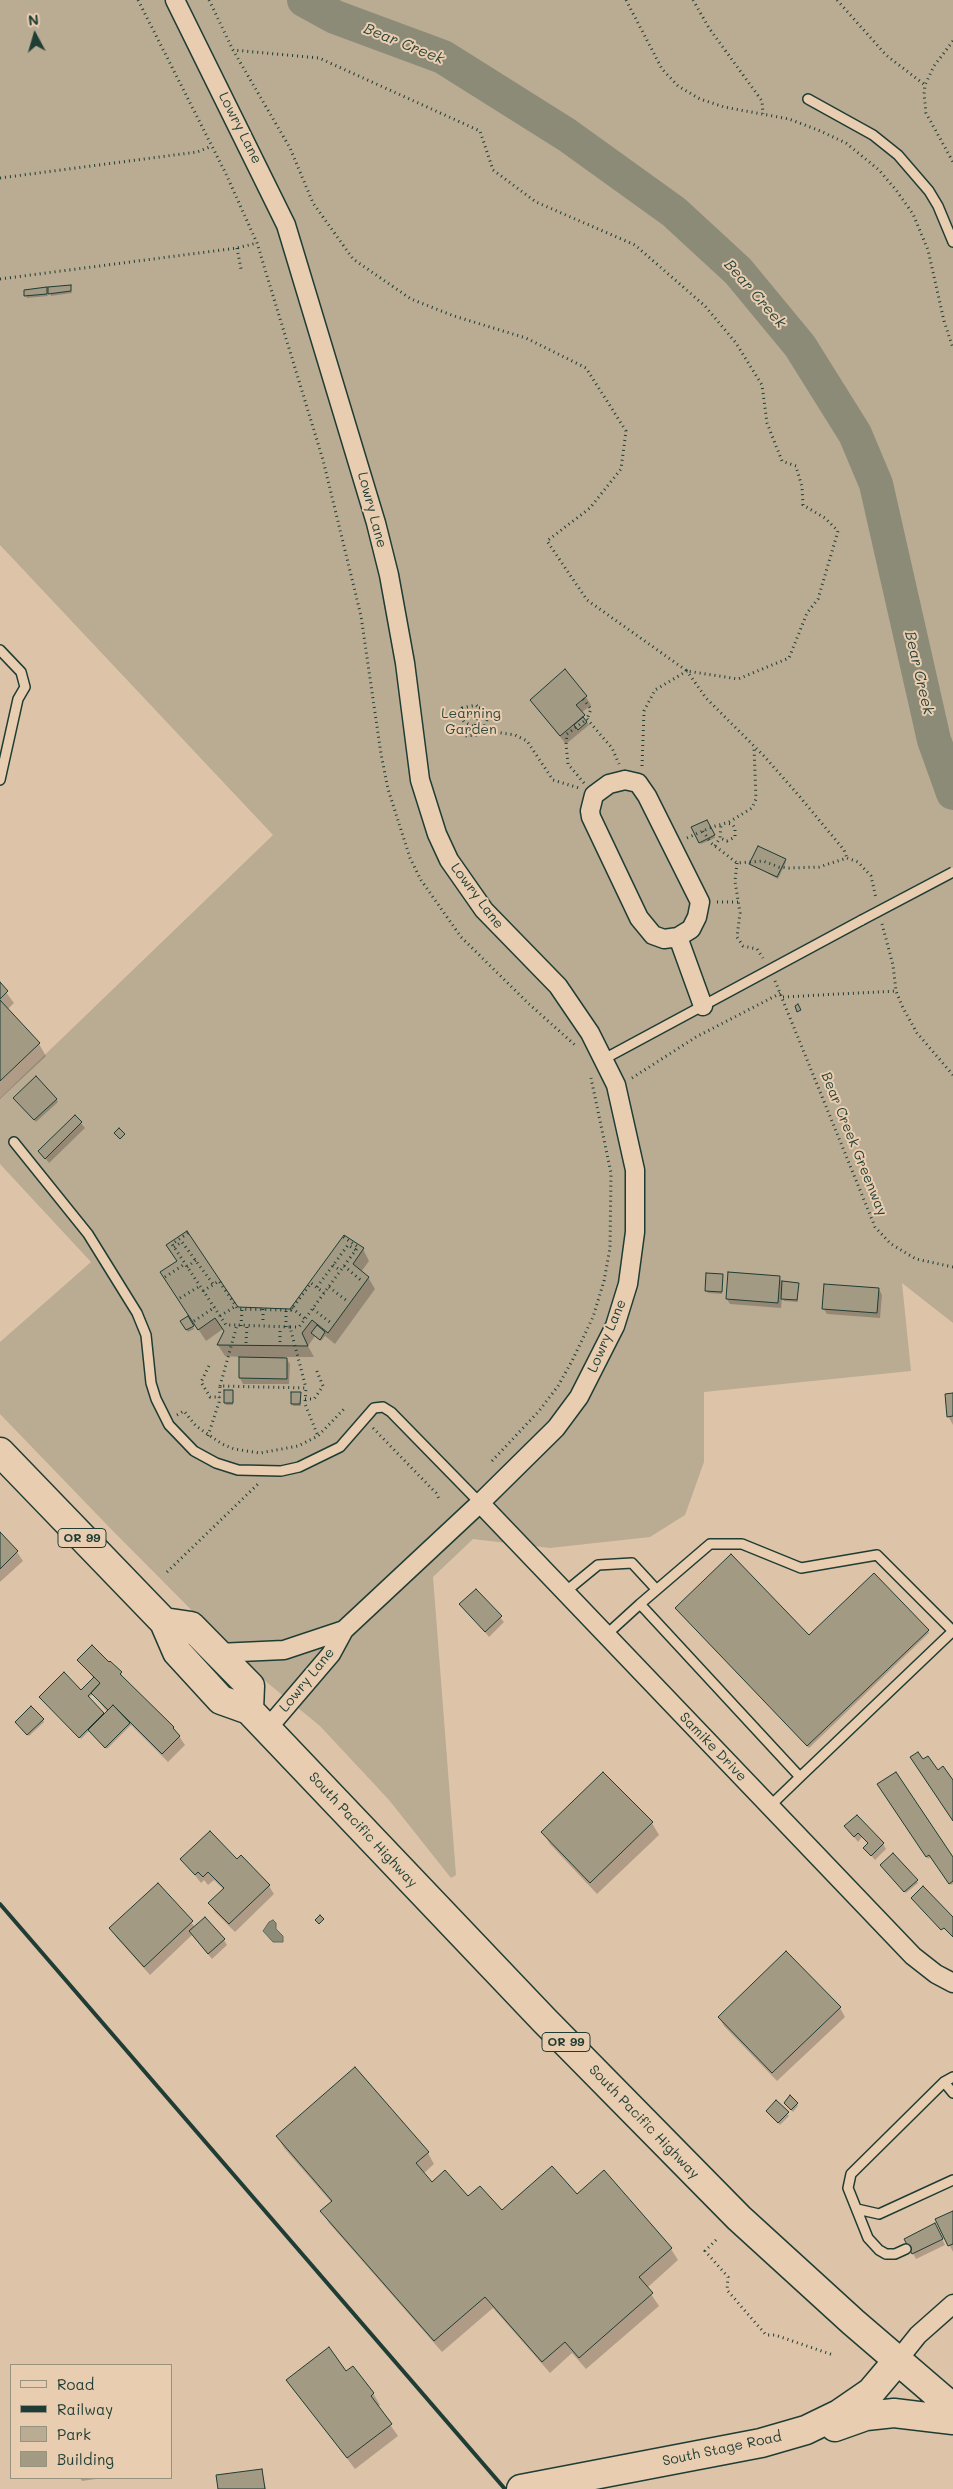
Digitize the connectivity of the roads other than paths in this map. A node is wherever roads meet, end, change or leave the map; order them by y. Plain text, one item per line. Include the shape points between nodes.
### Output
1 (175, 0) edge
2 (808, 99) dead end
3 (953, 242) edge
4 (0, 650) edge
5 (0, 780) edge
6 (953, 872) edge
7 (678, 937) junction
8 (703, 1006) junction
9 (604, 1059) junction
10 (14, 1142) dead end
11 (0, 1452) edge
12 (480, 1503) junction
13 (656, 1589) junction
14 (565, 1592) junction
15 (640, 1604) junction
16 (164, 1622) junction
17 (344, 1630) junction
18 (606, 1635) junction
19 (218, 1653) junction
20 (258, 1719) junction
21 (800, 1776) junction
22 (770, 1806) junction
23 (953, 1983) edge
24 (953, 2077) edge
25 (944, 2082) junction
26 (953, 2093) edge
27 (953, 2180) edge
28 (857, 2209) junction
29 (906, 2249) dead end
30 (953, 2304) edge
31 (898, 2360) junction
32 (953, 2408) edge
33 (953, 2420) edge
34 (761, 2443) junction
35 (521, 2489) edge

1 - 9 street, Lowry Lane via 255,158 289,234 383,549 405,663 420,780 437,834 449,860 484,910 558,986
2 - 3 lane via 873,134 898,155 929,191
4 - 5 lane via 21,672 26,687 18,699
6 - 8 lane, bridge
7 - 7 street via 691,929 700,902 647,796 632,781 609,784 594,795 590,811 592,817 642,922 653,935 664,939
7 - 8 street
8 - 9 lane
9 - 12 street, Lowry Lane via 617,1089 635,1170 635,1232 622,1306 579,1397 556,1428
10 - 12 lane via 88,1234 137,1313 146,1335 151,1383 167,1422 194,1451 238,1470 290,1469 340,1447 374,1408 383,1407
11 - 16 main road, South Pacific Highway / OR 99
12 - 14 street, Samike Drive
12 - 17 street, Lowry Lane
13 - 14 lane via 632,1564 598,1565
13 - 15 lane
13 - 21 lane via 710,1544 742,1544 801,1568 877,1554 952,1631
14 - 18 street, Samike Drive
15 - 18 lane
15 - 21 lane
16 - 19 main road via 191,1626
16 - 20 main road, South Pacific Highway / OR 99 via 177,1652 222,1700
17 - 19 street, Lowry Lane via 284,1650
17 - 20 street, Lowry Lane via 331,1654
18 - 22 street, Samike Drive
19 - 20 main road via 250,1686
20 - 31 main road, South Pacific Highway / OR 99 via 693,2173
21 - 22 lane
22 - 23 street, Samike Drive via 913,1956
24 - 25 lane
25 - 26 lane
25 - 28 lane via 851,2174 848,2188
27 - 28 lane via 879,2214
28 - 29 lane via 868,2238 879,2250 894,2254
30 - 31 street via 918,2335
31 - 32 main road, South Pacific Highway / OR 99
31 - 34 main road, South Stage Road via 871,2392 839,2414 806,2430
33 - 34 main road via 894,2413 866,2416 812,2438
34 - 35 main road, South Stage Road

